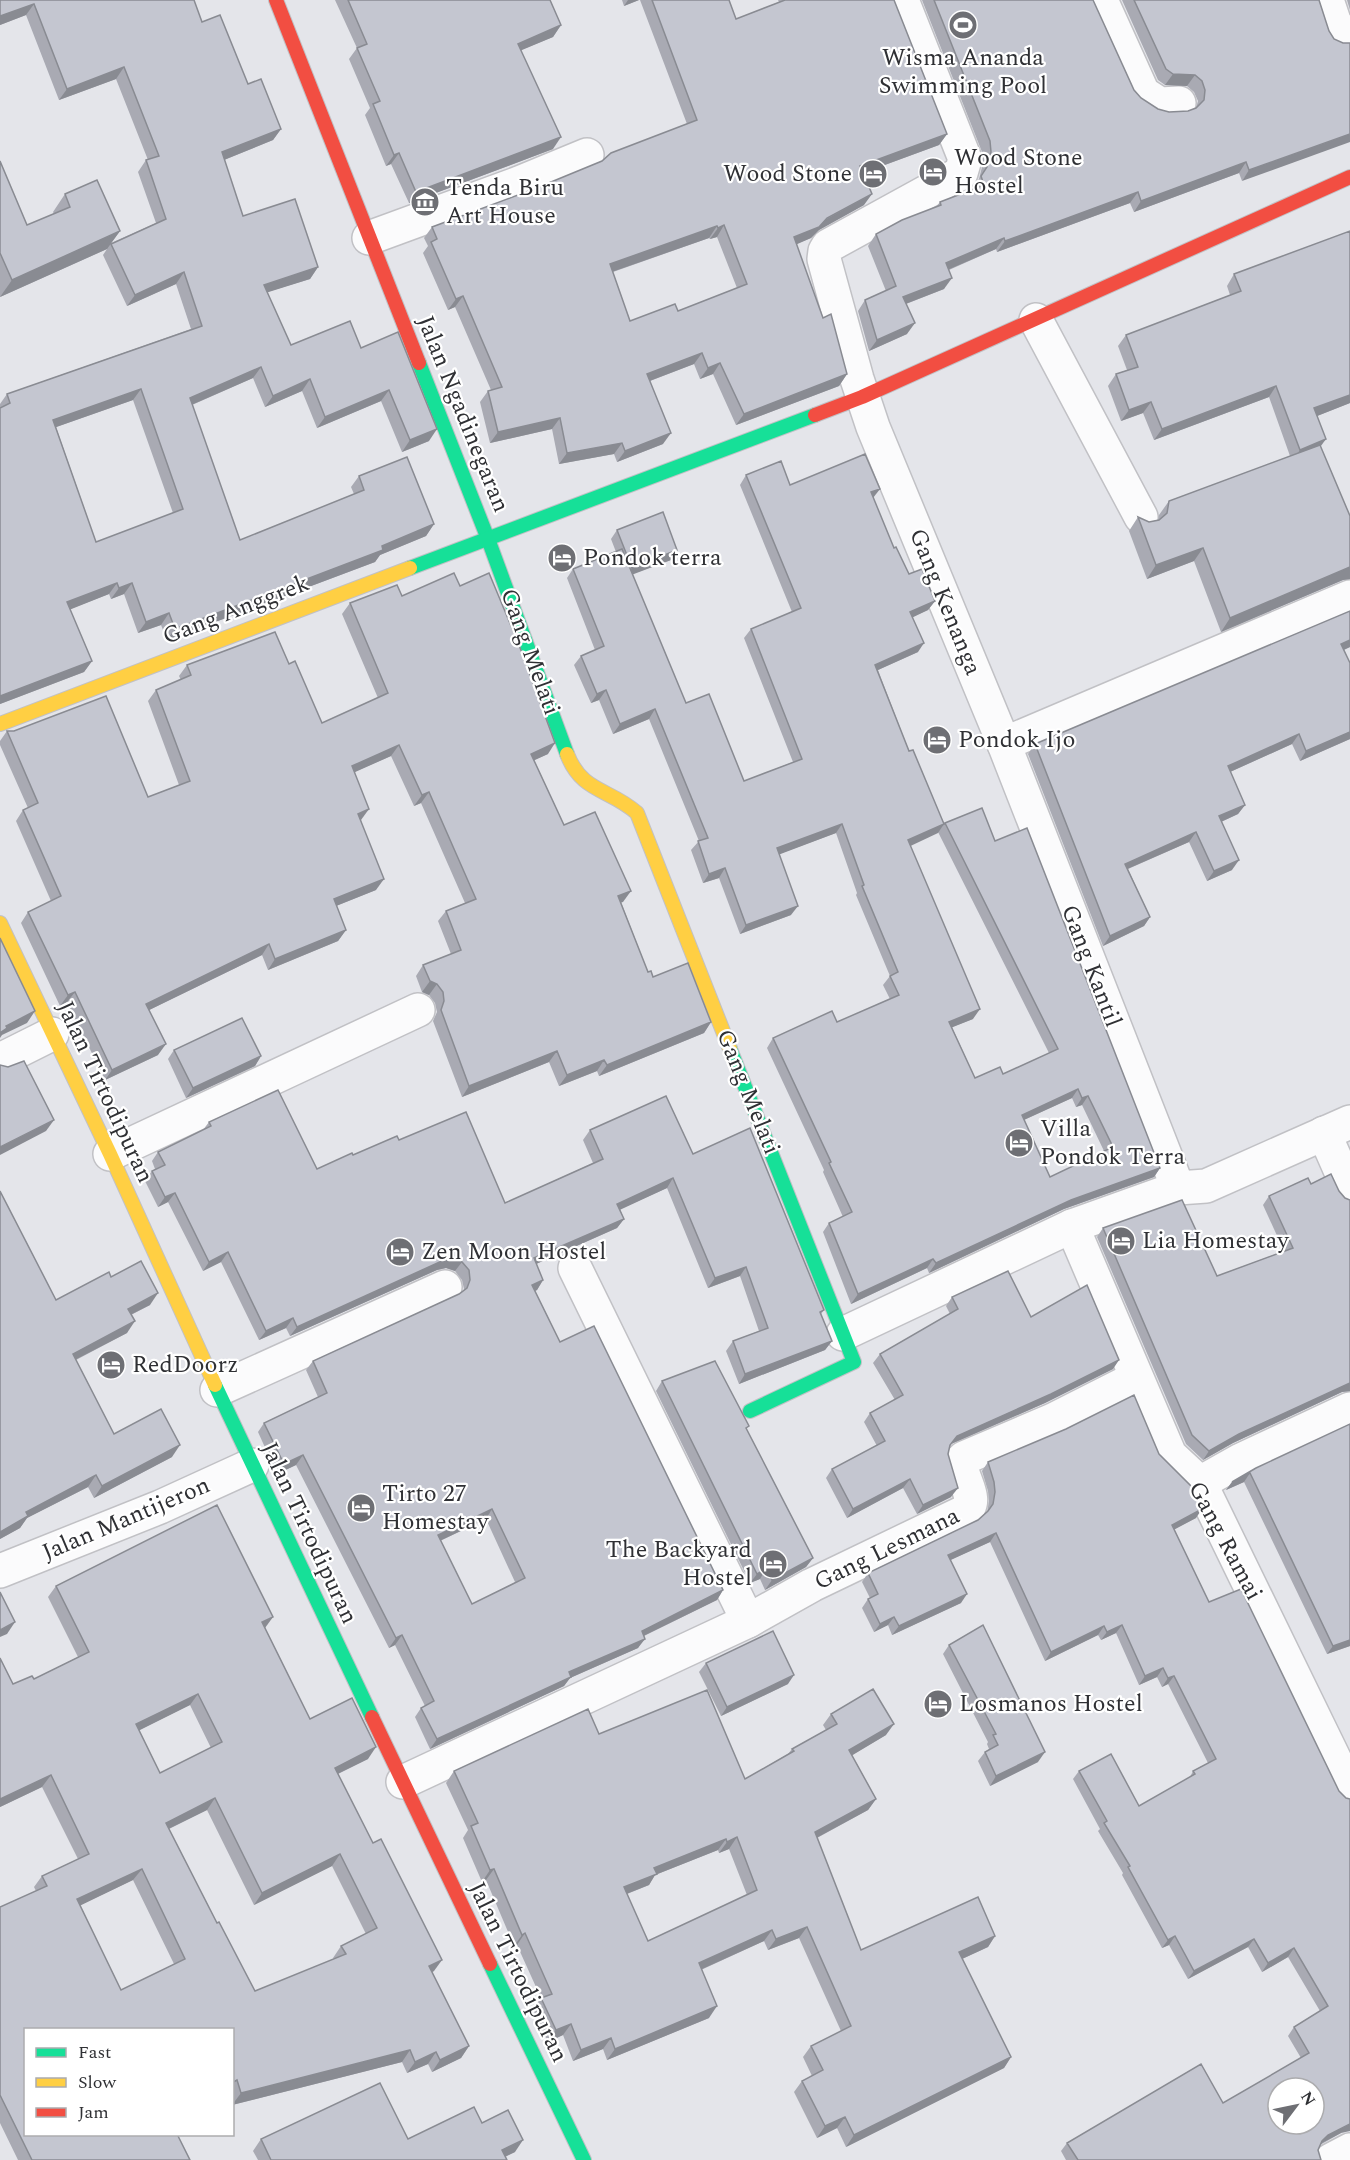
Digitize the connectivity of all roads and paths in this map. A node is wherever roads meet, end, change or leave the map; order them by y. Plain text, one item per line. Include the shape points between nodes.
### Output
1 (276, 0) edge
2 (902, 0) edge
3 (1101, 0) edge
4 (1327, 0) edge
5 (1350, 32) edge
6 (1179, 103) dead end
7 (587, 155) dead end
8 (1350, 177) edge
9 (369, 238) junction
10 (1036, 320) junction
11 (862, 397) junction
12 (1141, 518) edge
13 (488, 539) junction
14 (1350, 597) edge
15 (0, 724) edge
16 (1004, 744) junction
17 (0, 923) edge
18 (418, 1010) dead end
19 (52, 1034) junction
20 (0, 1060) edge
21 (1337, 1127) edge
22 (110, 1154) junction
23 (1178, 1188) junction
24 (1350, 1192) edge
25 (1072, 1226) junction
26 (575, 1268) dead end
27 (446, 1287) dead end
28 (843, 1334) junction
29 (1137, 1378) junction
30 (217, 1390) junction
31 (1350, 1409) edge
32 (750, 1411) dead end
33 (252, 1465) junction
34 (1200, 1483) junction
35 (0, 1571) edge
36 (748, 1620) junction
37 (403, 1782) junction
38 (1350, 1791) edge
39 (1350, 2150) edge
40 (584, 2160) edge
41 (1331, 2160) edge

1 - 9 street, Jalan Ngadinegaran
2 - 11 street, Gang Kenanga via 964,159 961,173 825,251
3 - 6 street via 1143,93 1160,104
4 - 5 street via 1339,36
7 - 9 street
8 - 10 street, Jalan Ngadinegaran
9 - 13 street, Jalan Ngadinegaran
10 - 11 street, Jalan Ngadinegaran
10 - 12 street
11 - 13 street, Jalan Ngadinegaran
11 - 16 street, Gang Kenanga
13 - 15 street, Gang Anggrek
13 - 28 street, Gang Melati via 573,769 584,781 621,799 637,813
14 - 16 street
16 - 23 street, Gang Kantil
17 - 19 street, Jalan Tirtodipuran
18 - 22 street
19 - 20 street
19 - 22 street, Jalan Tirtodipuran
21 - 23 street via 1206,1186
21 - 24 street
22 - 30 street, Jalan Tirtodipuran
23 - 25 street
25 - 28 street
25 - 29 street, Gang Ramai
26 - 36 street
27 - 30 street
28 - 32 street, Gang Melati via 854,1362
29 - 34 street, Gang Ramai via 1170,1455
29 - 36 street, Gang Lesmana via 964,1458 961,1468 972,1501 970,1508
30 - 33 street, Jalan Tirtodipuran
31 - 34 street
33 - 35 street, Jalan Mantijeron via 160,1507
33 - 37 street, Jalan Tirtodipuran
34 - 38 street, Gang Ramai
36 - 37 street, Gang Lesmana
37 - 40 street, Jalan Tirtodipuran
39 - 41 street

